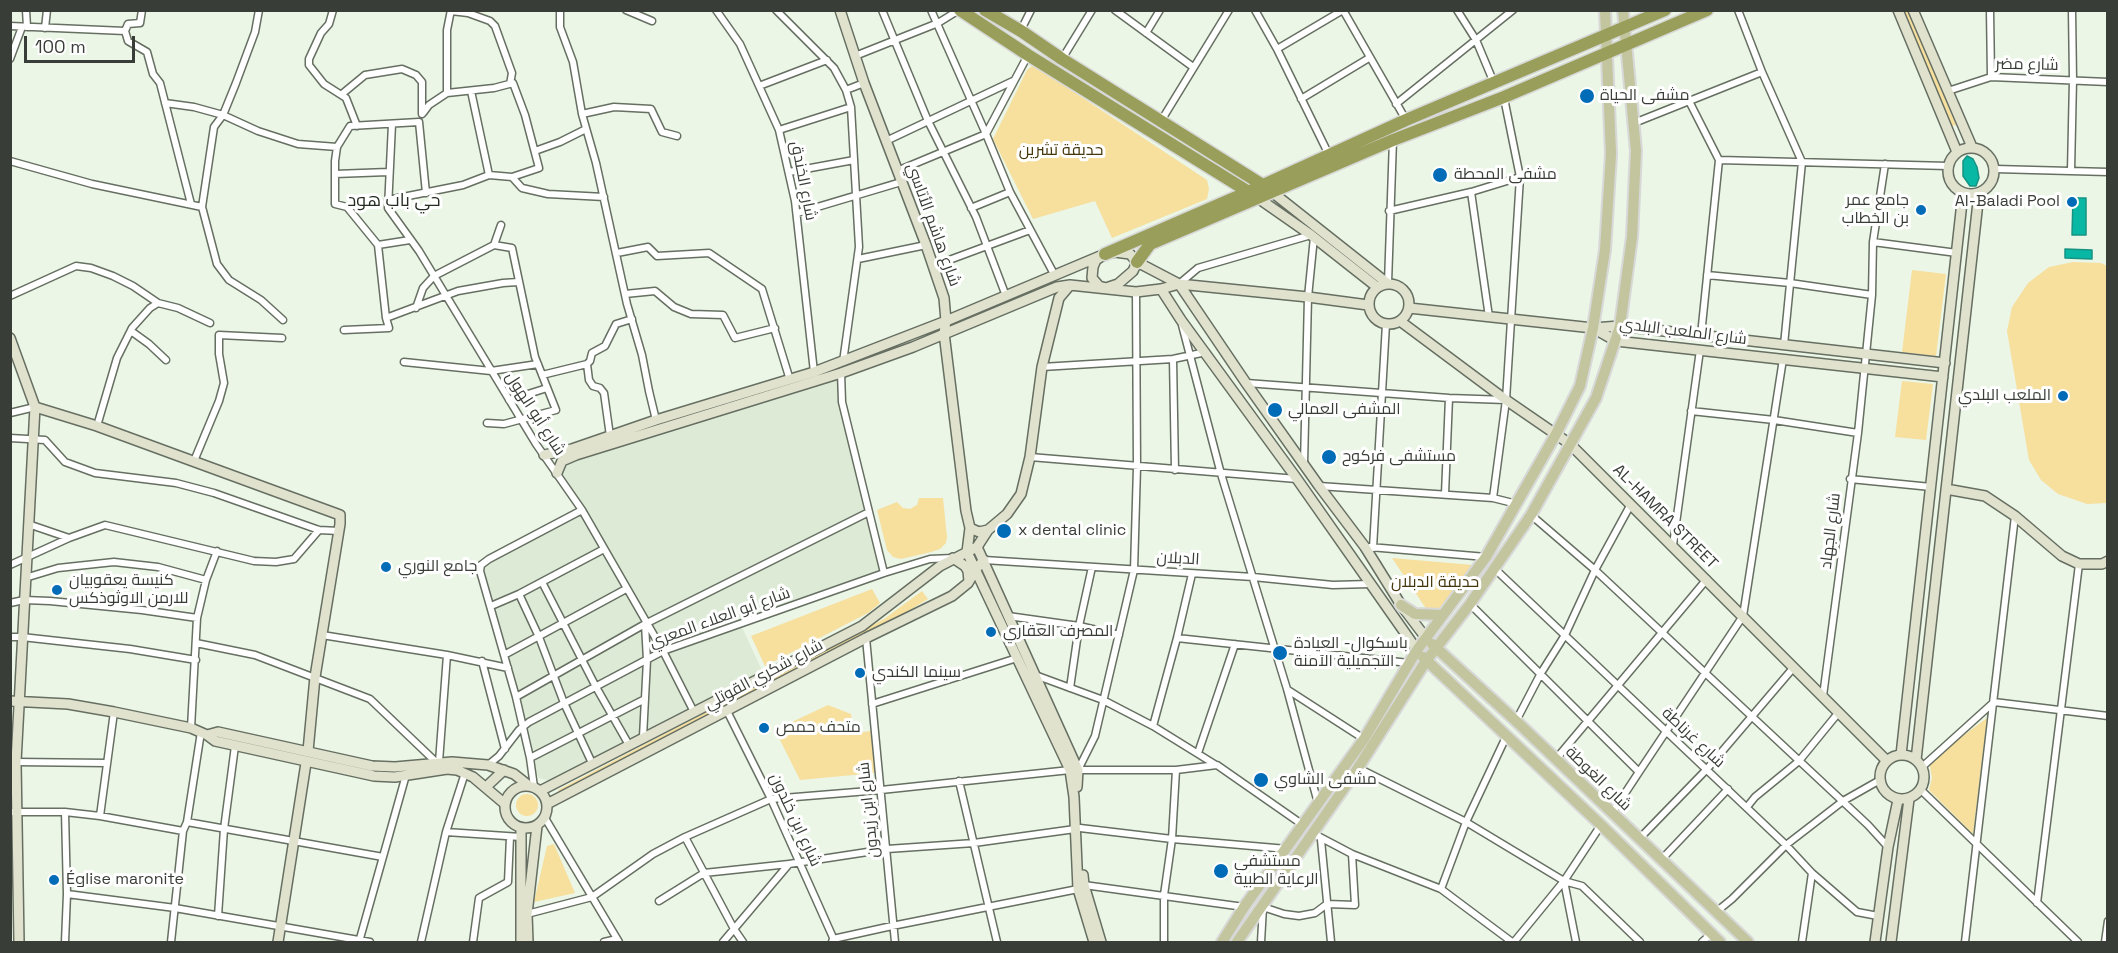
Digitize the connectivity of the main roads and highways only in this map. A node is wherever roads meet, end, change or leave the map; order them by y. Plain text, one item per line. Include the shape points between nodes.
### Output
1 (840, 10) edge
2 (960, 10) edge
3 (985, 10) edge
4 (1605, 10) edge
5 (1623, 10) edge
6 (1665, 10) edge
7 (1707, 10) edge
8 (1898, 10) edge
9 (1913, 10) edge
10 (1624, 28) junction
11 (1607, 34) junction
12 (1627, 46) junction
13 (1607, 54) junction
14 (1972, 147) junction
15 (1957, 152) junction
16 (1268, 188) junction
17 (1963, 193) junction
18 (1979, 193) junction
19 (1253, 195) junction
20 (1105, 254) junction
21 (1137, 262) junction
22 (1387, 283) junction
23 (1179, 284) junction
24 (1070, 285) junction
25 (1377, 287) junction
26 (1106, 288) junction
27 (1161, 290) junction
28 (1368, 304) junction
29 (1409, 308) junction
30 (946, 321) junction
31 (1400, 321) junction
32 (1620, 326) junction
33 (1593, 328) junction
34 (944, 333) junction
35 (10, 338) edge
36 (1616, 341) junction
37 (1945, 363) junction
38 (1943, 377) junction
39 (35, 407) junction
40 (1556, 434) junction
41 (1570, 444) junction
42 (544, 455) road end
43 (557, 473) road end
44 (1946, 489) junction
45 (970, 528) junction
46 (988, 530) junction
47 (977, 547) junction
48 (967, 552) junction
49 (953, 558) junction
50 (984, 560) junction
51 (2108, 561) edge
52 (975, 569) junction
53 (968, 583) junction
54 (1401, 605) junction
55 (1443, 615) junction
56 (1426, 638) junction
57 (1435, 648) junction
58 (1417, 650) junction
59 (1426, 661) junction
60 (14, 700) edge
61 (199, 732) junction
62 (308, 751) junction
63 (1901, 755) junction
64 (1887, 761) junction
65 (306, 763) junction
66 (1919, 763) junction
67 (504, 770) junction
68 (1074, 770) junction
69 (486, 787) junction
70 (534, 788) junction
71 (1909, 799) junction
72 (1898, 800) junction
73 (505, 804) junction
74 (548, 804) junction
75 (13, 812) edge
76 (537, 826) junction
77 (521, 833) junction
78 (14, 877) edge
79 (15, 918) edge
80 (19, 942) edge
81 (278, 942) edge
82 (521, 942) edge
83 (528, 942) edge
84 (1094, 942) edge
85 (1222, 942) edge
86 (1237, 942) edge
87 (1720, 942) edge
88 (1748, 942) edge
89 (1875, 942) edge
90 (1891, 942) edge

1 - 30 main road, شارع هاشم الأتاسي via 926,245 944,298
2 - 19 highway
3 - 16 highway
4 - 11 main road
5 - 10 main road
6 - 10 highway
7 - 12 highway
8 - 15 main road
9 - 14 main road
10 - 11 highway
10 - 12 main road
11 - 13 main road
11 - 16 highway via 1406,120
12 - 13 highway
12 - 32 main road via 1636,151 1632,237
13 - 16 highway
13 - 33 main road via 1611,154 1605,250
14 - 15 main road
14 - 18 main road via 1985,152 1995,169 1991,184
15 - 17 main road via 1948,166 1949,180
16 - 19 highway
16 - 22 main road
17 - 18 main road
17 - 37 main road
18 - 44 main road
19 - 20 highway
19 - 21 highway via 1150,244
19 - 25 main road
20 - 21 main road via 1122,252
20 - 26 main road via 1096,260 1092,278
20 - 30 main road
21 - 23 main road
21 - 26 main road via 1127,278
22 - 25 main road
22 - 29 main road via 1402,288
23 - 27 main road
23 - 28 main road
23 - 54 main road via 1319,486 1369,547
24 - 26 main road
24 - 34 main road
24 - 46 main road via 1059,298 1042,366 1030,458 1021,494 1007,514
25 - 28 main road
26 - 27 main road
27 - 58 main road
28 - 31 main road via 1373,317 1386,324
29 - 31 main road
29 - 33 main road
30 - 34 main road, شارع هاشم الأتاسي
30 - 42 main road via 814,372
31 - 40 main road, AL-HAMRA STREET
32 - 33 main road, شارع الملعب البلدي
32 - 36 main road
32 - 37 main road, شارع الملعب البلدي
33 - 36 main road, شارع الملعب البلدي
33 - 40 main road via 1580,386
34 - 43 main road via 841,373 576,455 562,461
34 - 45 main road, شارع هاشم الأتاسي
35 - 39 main road
36 - 38 main road, شارع الملعب البلدي
36 - 41 main road via 1596,398
37 - 38 main road
38 - 63 main road
39 - 60 main road via 22,637
39 - 62 main road via 340,515 315,677
40 - 41 main road, AL-HAMRA STREET
40 - 55 main road via 1486,557
41 - 57 main road via 1531,515
41 - 64 main road, AL-HAMRA STREET
44 - 51 main road via 1985,496 2062,556 2079,564
44 - 66 main road
45 - 46 main road
45 - 48 main road, شارع هاشم الأتاسي
46 - 47 main road
47 - 48 main road, شارع شكري القوتلي
47 - 50 main road
48 - 49 main road, شارع شكري القوتلي
48 - 52 main road
49 - 53 main road via 965,566
49 - 70 main road, شارع شكري القوتلي via 862,626 629,745
50 - 52 main road, شارع شكري القوتلي
50 - 68 main road
52 - 53 main road, شارع شكري القوتلي
52 - 68 main road
53 - 74 main road, شارع شكري القوتلي via 952,596
54 - 55 main road via 1415,614
54 - 56 main road
55 - 56 main road
56 - 57 main road, شارع الغوطة
56 - 58 main road
57 - 59 main road
57 - 88 main road, شارع الغوطة
58 - 59 main road
58 - 85 main road via 1364,739
59 - 86 main road via 1317,837
59 - 87 main road
60 - 61 main road via 68,704
60 - 75 main road
61 - 62 main road via 218,732
61 - 65 main road via 215,741
62 - 67 main road via 384,768 464,762
63 - 64 main road
63 - 66 main road
64 - 72 main road via 1880,780 1885,793
65 - 69 main road via 374,776 447,769 465,773
65 - 81 main road
66 - 71 main road via 1925,778 1921,790
67 - 69 main road
67 - 70 main road
68 - 84 main road via 1081,887
69 - 73 main road
70 - 73 main road via 520,786 507,796
70 - 74 main road
71 - 72 main road
71 - 90 main road
72 - 89 main road
73 - 77 main road via 508,819
74 - 76 main road via 545,818
75 - 78 main road
76 - 77 main road
76 - 83 main road via 527,914
77 - 82 main road
78 - 79 main road
79 - 80 main road

